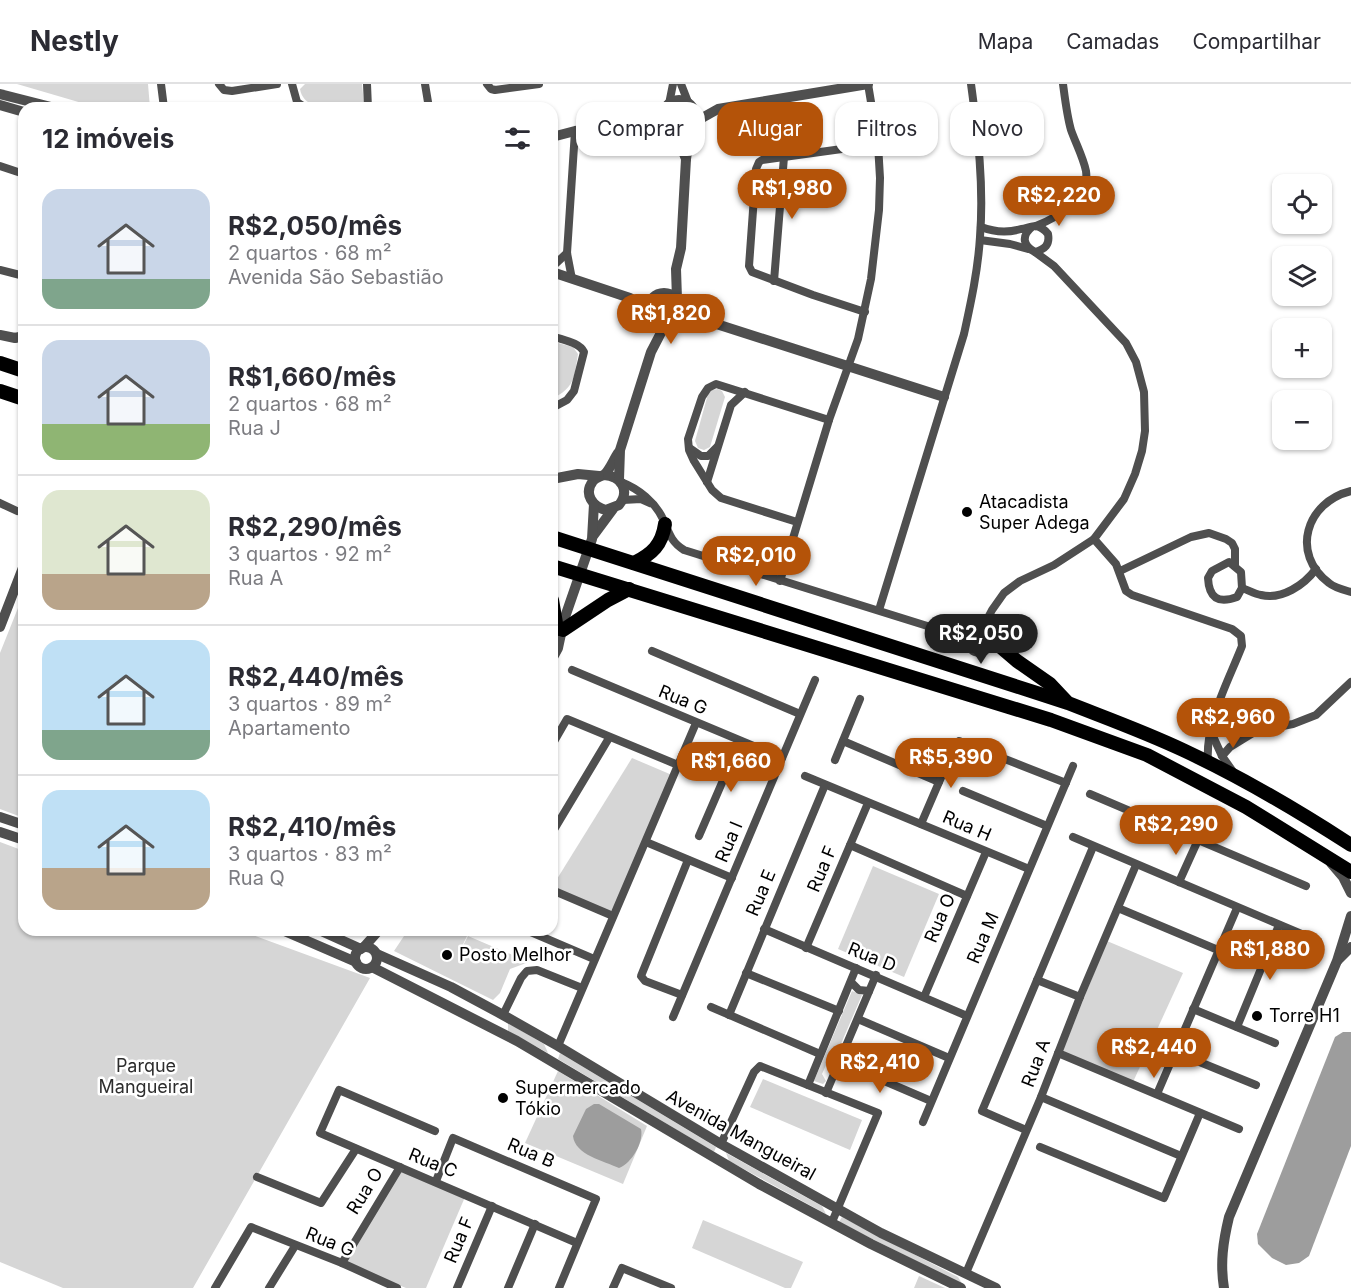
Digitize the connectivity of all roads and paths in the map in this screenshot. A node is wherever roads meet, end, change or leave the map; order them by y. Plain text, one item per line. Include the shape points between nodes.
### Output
1 (161, 84) edge
2 (219, 84) edge
3 (277, 84) edge
4 (292, 84) edge
5 (367, 84) edge
6 (425, 84) edge
7 (488, 84) edge
8 (539, 84) edge
9 (673, 84) edge
10 (681, 84) edge
11 (868, 84) edge
12 (970, 84) edge
13 (1063, 84) edge
14 (0, 93) edge
15 (33, 102) edge
16 (163, 102) edge
17 (297, 102) edge
18 (368, 102) edge
19 (428, 102) edge
20 (668, 102) edge
21 (688, 102) edge
22 (760, 102) edge
23 (871, 102) edge
24 (1, 109) edge
25 (18, 111) edge
26 (575, 131) joint
27 (558, 135) edge
28 (835, 150) edge
29 (685, 156) edge
30 (687, 156) edge
31 (878, 156) edge
32 (784, 157) junction
33 (686, 159) junction
34 (0, 166) edge
35 (18, 172) edge
36 (1056, 218) junction
37 (981, 227) junction
38 (1034, 227) junction
39 (1048, 234) junction
40 (980, 240) junction
41 (1048, 244) junction
42 (1032, 250) junction
43 (567, 253) junction
44 (558, 261) edge
45 (1054, 266) junction
46 (676, 269) junction
47 (0, 270) edge
48 (18, 274) edge
49 (558, 274) edge
50 (572, 279) junction
51 (774, 281) junction
52 (660, 293) junction
53 (679, 303) junction
54 (865, 312) junction
55 (651, 319) junction
56 (704, 320) junction
57 (670, 323) junction
58 (0, 335) edge
59 (18, 337) edge
60 (558, 338) edge
61 (651, 352) junction
62 (0, 363) edge
63 (848, 366) junction
64 (18, 369) edge
65 (726, 387) junction
66 (0, 391) edge
67 (745, 392) junction
68 (18, 397) edge
69 (944, 397) junction
70 (558, 405) edge
71 (730, 405) junction
72 (829, 420) junction
73 (687, 444) junction
74 (718, 446) junction
75 (620, 450) junction
76 (602, 475) junction
77 (566, 476) junction
78 (558, 478) edge
79 (620, 481) junction
80 (707, 482) junction
81 (589, 490) junction
82 (1351, 491) edge
83 (622, 500) junction
84 (0, 503) edge
85 (594, 504) junction
86 (655, 506) junction
87 (613, 509) junction
88 (17, 511) dead end
89 (797, 522) junction
90 (665, 524) junction
91 (558, 538) edge
92 (1094, 538) junction
93 (591, 543) junction
94 (634, 563) junction
95 (1234, 565) junction
96 (558, 568) edge
97 (1316, 569) junction
98 (1120, 571) junction
99 (581, 575) junction
100 (18, 580) edge
101 (780, 581) junction
102 (1242, 588) junction
103 (629, 589) junction
104 (1351, 592) edge
105 (879, 610) junction
106 (0, 627) edge
107 (559, 629) edge
108 (985, 634) junction
109 (969, 639) junction
110 (558, 648) edge
111 (652, 651) dead end
112 (572, 670) dead end
113 (815, 680) dead end
114 (1351, 682) edge
115 (860, 699) dead end
116 (1068, 703) junction
117 (800, 714) junction
118 (696, 723) junction
119 (1211, 731) junction
120 (558, 735) edge
121 (609, 738) junction
122 (740, 741) junction
123 (843, 741) junction
124 (1147, 755) junction
125 (1222, 756) junction
126 (782, 758) junction
127 (835, 760) dead end
128 (1208, 762) junction
129 (678, 765) junction
130 (1073, 766) dead end
131 (805, 776) dead end
132 (1236, 777) junction
133 (939, 782) junction
134 (1066, 783) junction
135 (825, 785) junction
136 (963, 791) dead end
137 (1220, 793) junction
138 (1090, 794) dead end
139 (868, 803) junction
140 (0, 817) edge
141 (18, 823) edge
142 (558, 823) edge
143 (921, 824) junction
144 (1047, 826) junction
145 (0, 832) edge
146 (699, 836) dead end
147 (1072, 837) dead end
148 (18, 838) edge
149 (1198, 840) junction
150 (646, 842) junction
151 (850, 845) junction
152 (1351, 845) edge
153 (1093, 847) junction
154 (986, 852) junction
155 (1327, 858) junction
156 (688, 860) junction
157 (1136, 865) junction
158 (1029, 869) junction
159 (1351, 872) edge
160 (732, 878) junction
161 (1179, 882) junction
162 (1306, 886) dead end
163 (558, 893) edge
164 (1351, 893) edge
165 (967, 896) junction
166 (1118, 908) junction
167 (1237, 908) junction
168 (613, 916) junction
169 (1351, 916) edge
170 (1279, 925) junction
171 (764, 929) junction
172 (296, 936) edge
173 (334, 936) edge
174 (377, 936) edge
175 (540, 936) edge
176 (1318, 941) dead end
177 (1351, 947) edge
178 (806, 948) junction
179 (369, 950) junction
180 (1218, 950) junction
181 (594, 959) junction
182 (1337, 961) junction
183 (356, 962) junction
184 (372, 967) junction
185 (856, 968) junction
186 (746, 973) junction
187 (876, 975) junction
188 (1037, 980) junction
189 (851, 982) junction
190 (452, 988) junction
191 (582, 988) junction
192 (869, 991) junction
193 (682, 995) junction
194 (924, 997) junction
195 (1080, 997) junction
196 (444, 1003) junction
197 (711, 1007) dead end
198 (1194, 1009) junction
199 (838, 1011) junction
200 (729, 1015) junction
201 (503, 1016) junction
202 (967, 1016) junction
203 (673, 1017) dead end
204 (858, 1019) junction
205 (1237, 1027) junction
206 (1275, 1043) dead end
207 (558, 1046) junction
208 (1175, 1052) junction
209 (1058, 1053) junction
210 (820, 1054) junction
211 (949, 1058) junction
212 (840, 1062) junction
213 (602, 1074) junction
214 (592, 1085) junction
215 (808, 1085) junction
216 (1256, 1085) dead end
217 (826, 1093) junction
218 (1157, 1094) junction
219 (1041, 1097) junction
220 (931, 1101) junction
221 (1200, 1113) junction
222 (673, 1116) junction
223 (923, 1122) dead end
224 (663, 1128) junction
225 (1239, 1129) dead end
226 (1026, 1130) junction
227 (435, 1131) dead end
228 (721, 1144) junction
229 (1040, 1147) dead end
230 (356, 1149) junction
231 (1181, 1156) junction
232 (400, 1167) junction
233 (257, 1177) dead end
234 (436, 1181) junction
235 (492, 1206) junction
236 (838, 1208) junction
237 (832, 1222) junction
238 (535, 1224) junction
239 (881, 1233) junction
240 (577, 1243) junction
241 (871, 1244) junction
242 (295, 1246) junction
243 (342, 1263) junction
244 (966, 1273) junction
245 (272, 1287) edge
246 (214, 1288) edge
247 (397, 1288) edge
248 (457, 1288) edge
249 (507, 1288) edge
250 (559, 1288) edge
251 (613, 1288) edge
252 (671, 1288) edge
253 (961, 1288) edge
254 (966, 1288) edge
255 (996, 1288) edge
256 (1224, 1288) edge

1 - 16 street
2 - 3 street via 232,91
4 - 17 street
5 - 18 street
6 - 19 street
7 - 8 street via 495,90
9 - 20 street
10 - 21 street
11 - 22 street
11 - 23 street
12 - 37 street via 978,135
13 - 36 street via 1086,179 1080,195
14 - 15 street
24 - 25 street
26 - 27 street
26 - 43 street
28 - 32 street
29 - 33 street
30 - 33 street
31 - 54 street via 879,210
32 - 51 street
32 - 51 street via 762,160 756,169 749,266 755,274
33 - 46 street
34 - 35 street
36 - 38 street
36 - 39 street
37 - 38 street via 999,232
37 - 40 street
38 - 39 street via 1043,228
38 - 42 street via 1026,231 1024,238
39 - 41 street
40 - 42 street
40 - 69 street via 964,334
41 - 42 street via 1043,250
41 - 45 street
42 - 45 street
43 - 44 street
43 - 50 street
45 - 92 street via 1126,343 1144,392 1145,431 1136,474 1124,498
46 - 52 street
46 - 53 street
47 - 48 street
49 - 50 street
50 - 55 street via 630,298
51 - 54 street
52 - 53 street via 669,293
52 - 55 street via 649,301 647,311
53 - 56 street
53 - 57 street via 680,314
54 - 63 street
55 - 57 street
55 - 61 street
56 - 57 street
56 - 63 street
57 - 61 street
58 - 59 street
60 - 70 street via 584,352 574,391
61 - 75 street
62 - 64 main road
63 - 69 street
63 - 72 street
65 - 67 street
65 - 71 street
65 - 73 street via 711,385 704,392
66 - 68 main road
67 - 71 street
67 - 72 street
69 - 105 street
71 - 74 street
72 - 89 street
73 - 74 street via 701,456 708,456
73 - 80 street
74 - 80 street
75 - 76 street
75 - 79 street
76 - 77 street
76 - 79 street via 612,475
76 - 81 street
77 - 78 street
77 - 81 street
79 - 83 street via 624,488
79 - 86 street
80 - 89 street via 721,498
81 - 85 street
82 - 97 street via 1324,503 1311,522 1306,541
83 - 86 street via 641,500
83 - 87 street
84 - 88 street
85 - 87 street
85 - 93 street
86 - 90 street
87 - 93 street
89 - 101 street
90 - 94 main road via 656,550
90 - 101 street via 672,541 684,550
91 - 93 main road
92 - 98 street
92 - 108 street via 1004,593 992,610
93 - 94 main road
93 - 99 street
94 - 116 main road
95 - 98 street via 1232,543 1209,533 1191,537
95 - 102 street via 1241,572
95 - 102 street via 1229,562 1212,571 1208,578 1211,593 1227,601 1237,597
96 - 99 main road
97 - 102 street via 1307,581 1278,595 1259,595
97 - 104 street via 1330,584
98 - 119 street via 1126,591 1132,596 1232,629 1241,636 1242,646
99 - 103 main road
99 - 107 street
100 - 106 street
101 - 105 street
103 - 107 main road
103 - 124 main road via 1040,717
105 - 109 street
107 - 110 street
108 - 109 street via 975,632
108 - 109 street via 990,641 987,649 980,652 970,647
108 - 116 main road via 1050,684
111 - 117 street
112 - 118 street, Rua G
113 - 117 street, Rua I
114 - 125 street via 1316,715 1256,731
115 - 123 street
116 - 128 main road
117 - 126 street, Rua I
118 - 122 street, Rua G
118 - 129 street
119 - 125 street
119 - 128 street
120 - 121 street via 567,719
121 - 129 street
121 - 142 street
122 - 126 street, Rua G
122 - 146 street
123 - 127 street
123 - 133 street
124 - 128 main road via 1199,771
124 - 137 main road
125 - 132 street
126 - 160 street, Rua I
128 - 132 main road
128 - 137 main road
129 - 150 street
130 - 134 street, Rua M
131 - 135 street, Rua H
132 - 152 main road
133 - 134 street via 956,742 962,741
133 - 143 street
134 - 144 street, Rua M
135 - 139 street, Rua H
135 - 171 street, Rua E
136 - 144 street
137 - 155 main road
138 - 149 street
139 - 143 street, Rua H
139 - 151 street, Rua F
140 - 141 street
143 - 154 street, Rua H
144 - 158 street, Rua M
145 - 148 street
147 - 153 street
149 - 161 street
149 - 162 street
150 - 156 street
150 - 168 street
151 - 165 street
151 - 178 street, Rua F
153 - 157 street
153 - 188 street
154 - 158 street, Rua H
154 - 165 street, Rua O
155 - 159 main road
155 - 164 street
156 - 160 street
156 - 193 street via 641,976
157 - 161 street
157 - 166 street, Rua A
158 - 202 street, Rua M
160 - 193 street, Rua I
161 - 167 street
163 - 168 street
165 - 194 street, Rua O
166 - 180 street
166 - 195 street, Rua A
167 - 170 street
167 - 180 street
168 - 181 street
169 - 182 street
170 - 176 street
170 - 205 street
171 - 178 street, Rua D
171 - 186 street, Rua E
172 - 183 street
173 - 179 street, Avenida Mangueiral
174 - 179 street
175 - 181 street
177 - 182 street
178 - 185 street, Rua D
179 - 183 street via 356,954
179 - 184 street via 377,962
179 - 190 street, Avenida Mangueiral
180 - 198 street
181 - 191 street
182 - 256 street via 1229,1217 1221,1259
183 - 184 street via 361,968
184 - 196 street, Avenida Mangueiral
185 - 187 street, Rua D
185 - 189 street
186 - 199 street
186 - 200 street, Rua E
187 - 192 street
187 - 194 street, Rua D
188 - 195 street
188 - 226 street via 982,1111
189 - 192 street via 859,990
189 - 199 street
190 - 196 street
190 - 201 street, Avenida Mangueiral
191 - 201 street via 537,970 527,971
191 - 207 street
192 - 204 street
193 - 203 street, Rua I
194 - 202 street, Rua D
195 - 209 street, Rua A
196 - 214 street, Avenida Mangueiral
197 - 200 street
198 - 205 street
198 - 208 street
199 - 210 street
200 - 210 street
201 - 207 street, Avenida Mangueiral
202 - 211 street, Rua M
204 - 211 street
204 - 212 street
205 - 206 street
207 - 213 street, Avenida Mangueiral
208 - 216 street
208 - 218 street
209 - 218 street
209 - 219 street, Rua A
210 - 215 street
211 - 220 street, Rua M
212 - 217 street
212 - 220 street
213 - 214 street via 600,1082
213 - 222 street, Avenida Mangueiral
214 - 224 street, Avenida Mangueiral
215 - 217 street
215 - 228 street via 760,1066
217 - 236 street via 878,1113
218 - 221 street
219 - 226 street, Rua A
219 - 231 street
220 - 223 street, Rua M
221 - 225 street
221 - 231 street
222 - 224 street
222 - 228 street, Avenida Mangueiral
224 - 237 street, Avenida Mangueiral
226 - 244 street, Rua A
227 - 230 street, Rua C via 339,1090 320,1133
228 - 236 street, Avenida Mangueiral
229 - 231 street via 1164,1198
230 - 232 street, Rua C
230 - 233 street via 321,1203
232 - 234 street, Rua C
232 - 243 street, Rua O
234 - 235 street, Rua C
234 - 240 street, Rua B via 453,1138 596,1199
235 - 238 street, Rua C
235 - 248 street, Rua F
236 - 237 street
236 - 239 street, Avenida Mangueiral
237 - 241 street, Avenida Mangueiral
238 - 240 street, Rua C
238 - 249 street
239 - 241 street via 879,1242
239 - 244 street, Avenida Mangueiral
240 - 250 street
241 - 253 street, Avenida Mangueiral
242 - 243 street, Rua G
242 - 245 street
242 - 246 street, Rua G via 251,1227
243 - 247 street, Rua G
244 - 254 street
244 - 255 street, Avenida Mangueiral
251 - 252 street via 622,1268

